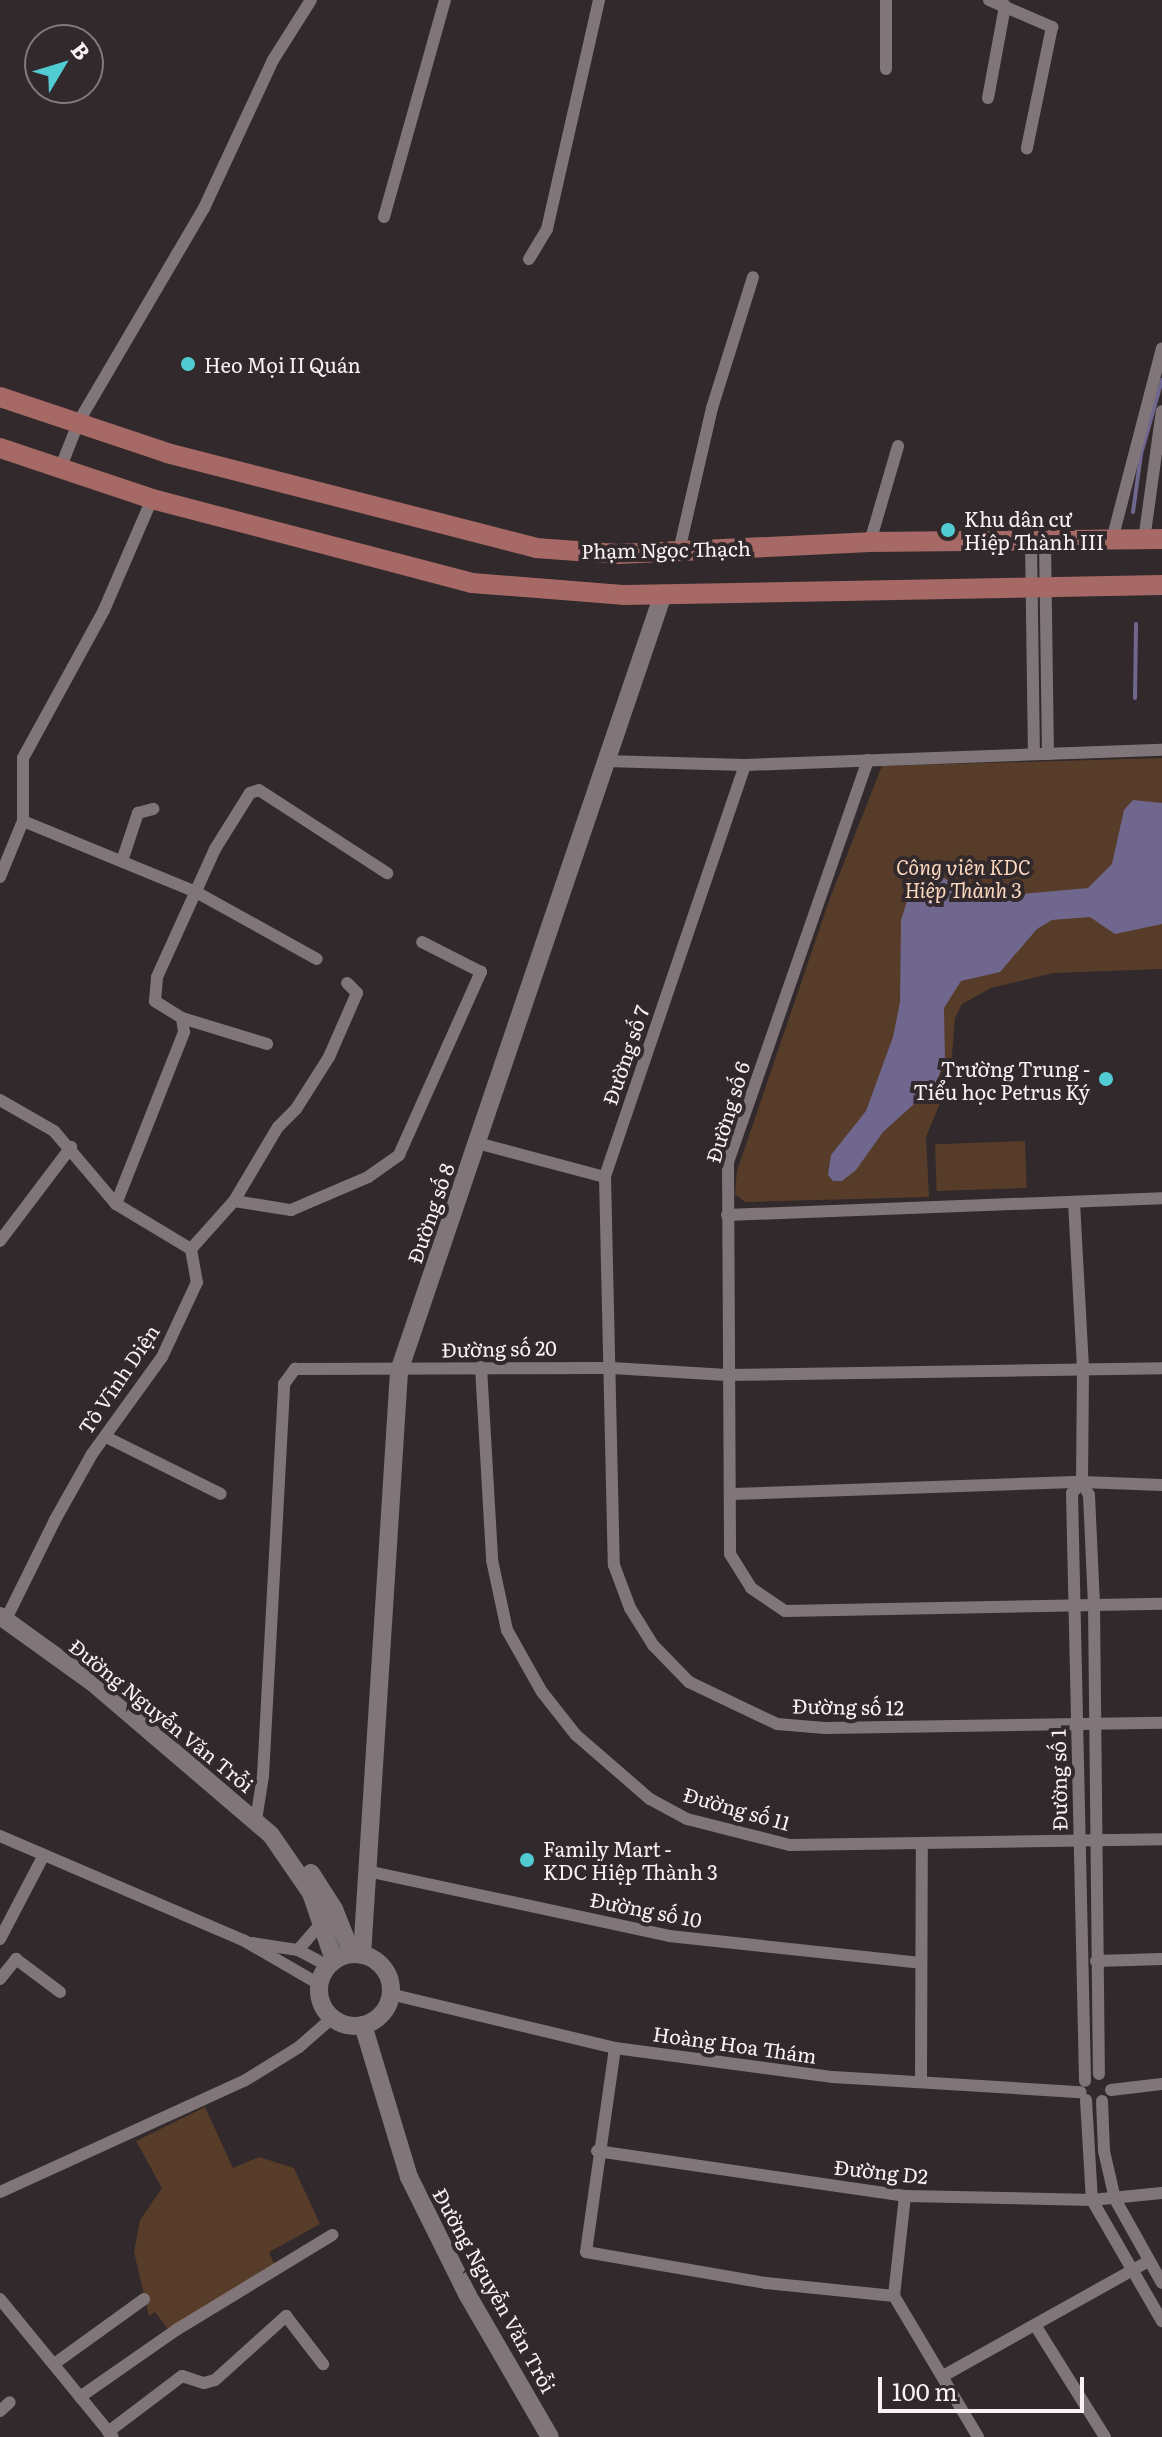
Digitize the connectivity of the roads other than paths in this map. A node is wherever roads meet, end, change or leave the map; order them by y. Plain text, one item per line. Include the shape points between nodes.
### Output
1 (311, 0) edge
2 (445, 0) edge
3 (599, 0) edge
4 (886, 0) edge
5 (989, 0) edge
6 (1005, 6) junction
7 (886, 69) dead end
8 (988, 98) dead end
9 (1027, 148) dead end
10 (384, 217) dead end
11 (529, 259) dead end
12 (753, 277) dead end
13 (1162, 348) edge
14 (0, 397) edge
15 (1162, 411) edge
16 (79, 421) junction
17 (898, 446) dead end
18 (0, 448) edge
19 (60, 469) junction
20 (152, 499) junction
21 (1153, 539) edge
22 (1112, 540) junction
23 (870, 542) junction
24 (1038, 542) junction
25 (679, 551) junction
26 (1162, 585) edge
27 (1038, 587) junction
28 (663, 594) junction
29 (1162, 750) edge
30 (1034, 754) junction
31 (1048, 754) junction
32 (868, 760) junction
33 (605, 761) junction
34 (745, 765) junction
35 (153, 809) dead end
36 (23, 821) junction
37 (122, 861) junction
38 (387, 873) dead end
39 (0, 877) edge
40 (196, 892) junction
41 (422, 942) dead end
42 (317, 959) dead end
43 (347, 983) dead end
44 (182, 1018) junction
45 (267, 1044) dead end
46 (0, 1100) edge
47 (477, 1143) junction
48 (71, 1147) junction
49 (605, 1177) junction
50 (1162, 1198) edge
51 (234, 1201) junction
52 (1074, 1202) junction
53 (116, 1204) junction
54 (727, 1215) junction
55 (0, 1241) edge
56 (191, 1249) junction
57 (481, 1367) junction
58 (612, 1368) junction
59 (1162, 1368) edge
60 (1083, 1369) junction
61 (399, 1371) junction
62 (727, 1375) junction
63 (106, 1437) junction
64 (1082, 1482) junction
65 (1162, 1485) edge
66 (221, 1494) dead end
67 (732, 1494) junction
68 (1162, 1604) edge
69 (1076, 1605) junction
70 (1094, 1605) junction
71 (3, 1618) edge
72 (1162, 1723) edge
73 (1093, 1726) junction
74 (1077, 1727) junction
75 (256, 1820) junction
76 (0, 1836) edge
77 (1162, 1839) edge
78 (1093, 1842) junction
79 (1078, 1843) junction
80 (922, 1846) junction
81 (44, 1855) junction
82 (289, 1857) junction
83 (367, 1871) junction
84 (367, 1895) junction
85 (327, 1896) junction
86 (323, 1919) junction
87 (0, 1939) edge
88 (248, 1943) junction
89 (298, 1950) junction
90 (344, 1959) junction
91 (1162, 1959) edge
92 (1096, 1961) junction
93 (921, 1963) junction
94 (0, 1979) edge
95 (319, 1984) junction
96 (60, 1992) dead end
97 (390, 1994) junction
98 (332, 2018) junction
99 (363, 2025) junction
100 (615, 2048) junction
101 (1099, 2074) junction
102 (921, 2082) junction
103 (1162, 2084) edge
104 (1084, 2091) junction
105 (1106, 2096) junction
106 (597, 2151) junction
107 (0, 2192) edge
108 (1162, 2193) edge
109 (905, 2196) junction
110 (1115, 2199) junction
111 (1092, 2200) junction
112 (332, 2235) dead end
113 (1149, 2261) junction
114 (1132, 2273) junction
115 (1162, 2283) edge
116 (894, 2296) junction
117 (0, 2299) edge
118 (144, 2299) dead end
119 (1162, 2321) edge
120 (1035, 2325) junction
121 (54, 2364) junction
122 (323, 2364) dead end
123 (943, 2376) junction
124 (80, 2397) junction
125 (110, 2434) edge
126 (550, 2437) edge
127 (978, 2437) edge
128 (1105, 2437) edge

1 - 16 street via 273,60 204,208
2 - 10 street
3 - 11 street via 547,229
4 - 7 street
5 - 6 street
6 - 8 street
6 - 9 street via 1052,27
12 - 25 street via 712,408
13 - 22 street
14 - 16 main road, Phạm Ngọc Thạch
15 - 21 street
16 - 19 street
16 - 25 main road, Phạm Ngọc Thạch via 167,453 536,548
17 - 23 street
18 - 19 main road
19 - 20 main road
20 - 28 main road via 472,583 567,593
20 - 36 street via 104,610 23,758
21 - 22 main road, Phạm Ngọc Thạch
22 - 24 main road, Phạm Ngọc Thạch
23 - 24 main road, Phạm Ngọc Thạch
23 - 25 main road, Phạm Ngọc Thạch
24 - 27 street
26 - 27 main road
27 - 28 main road
27 - 30 street
27 - 31 street
28 - 33 street, Đường số 8
29 - 31 street
30 - 31 street
30 - 32 street
32 - 34 street
32 - 54 street, Đường số 6 via 728,1162
33 - 34 street
33 - 47 street, Đường số 8
34 - 49 street, Đường số 7
35 - 37 street via 138,813
36 - 37 street
36 - 39 street
37 - 40 street
38 - 40 street via 256,788 215,849
40 - 42 street
40 - 44 street via 157,977 155,1001
41 - 51 street via 481,972 399,1155 368,1177 291,1210
43 - 51 street via 357,993 329,1057 278,1127
44 - 45 street
44 - 53 street via 184,1032 170,1077
46 - 48 street
47 - 49 street
47 - 61 street, Đường số 8
48 - 53 street
48 - 55 street
49 - 58 street, Đường số 7
50 - 52 street
51 - 56 street
52 - 54 street
52 - 60 street, Đường số 1
53 - 56 street
54 - 62 street, Đường số 6
56 - 63 street, Tô Vĩnh Diện via 197,1282 183,1315 162,1357
57 - 58 street, Đường số 20
57 - 61 street, Đường số 20
57 - 80 street, Đường số 11 via 492,1560 507,1630 542,1692 576,1735 611,1771 687,1819 790,1845
58 - 62 street, Đường số 20
58 - 74 street, Đường số 12 via 614,1565 630,1608 653,1645 689,1682 732,1707 777,1724
59 - 60 street, Đường số 20
60 - 62 street, Đường số 20
60 - 64 street, Đường số 1
61 - 75 street, Đường số 20 via 312,1367 286,1375 263,1776
61 - 83 street, Đường số 8
62 - 67 street, Đường số 6
63 - 66 street
63 - 71 street, Tô Vĩnh Diện
64 - 65 street
64 - 67 street
64 - 69 street, Đường số 1 via 1072,1493
64 - 70 street, Đường số 1 via 1089,1495
67 - 69 street, Đường số 6 via 730,1554 751,1588 785,1611
68 - 70 street, Đường số 6
69 - 70 street, Đường số 6
69 - 74 street, Đường số 1
70 - 73 street, Đường số 1
71 - 75 street, Đường Nguyễn Văn Trỗi via 92,1682
72 - 73 street, Đường số 12
73 - 74 street, Đường số 12
73 - 78 street, Đường số 1
74 - 79 street, Đường số 1
75 - 82 street, Đường Nguyễn Văn Trỗi
76 - 81 street
77 - 78 street, Đường số 11
78 - 79 street, Đường số 11
78 - 92 street, Đường số 1
79 - 80 street, Đường số 11
79 - 104 street, Đường số 1
80 - 93 street
81 - 87 street
81 - 88 street
82 - 85 street, Đường Nguyễn Văn Trỗi via 311,1872
82 - 86 street, Đường Nguyễn Văn Trỗi
83 - 84 street, Đường số 8
83 - 93 street, Đường số 10 via 669,1936
84 - 85 street via 350,1901
84 - 90 street, Đường số 8
85 - 90 street, Đường Nguyễn Văn Trỗi
86 - 89 street
86 - 90 street, Đường Nguyễn Văn Trỗi
88 - 89 street
88 - 95 street
89 - 90 street
90 - 95 street
90 - 97 street via 380,1965
91 - 92 street
92 - 101 street, Đường số 1
93 - 102 street
94 - 96 street via 16,1959
95 - 98 street via 322,2005
97 - 99 street via 382,2014
97 - 100 street, Hoàng Hoa Thám
98 - 99 street
98 - 107 street via 299,2047 244,2081
99 - 126 street, Đường Nguyễn Văn Trỗi via 409,2177 467,2294
100 - 102 street, Hoàng Hoa Thám via 833,2077
100 - 106 street
101 - 104 street
101 - 105 street
102 - 104 street, Hoàng Hoa Thám
103 - 105 street
104 - 105 street, Hoàng Hoa Thám
104 - 111 street, Đường số 1
105 - 110 street via 1104,2151
106 - 109 street, Đường D2
106 - 116 street via 586,2252 766,2283
108 - 110 street, Đường D2
109 - 111 street, Đường D2
109 - 116 street
110 - 111 street, Đường D2
110 - 113 street
111 - 114 street
112 - 124 street via 176,2330
113 - 114 street
113 - 115 street
114 - 119 street
114 - 120 street
116 - 123 street
117 - 121 street
118 - 121 street
120 - 123 street
120 - 128 street
121 - 124 street
122 - 125 street via 286,2316 215,2380 204,2383 182,2376
123 - 127 street
124 - 125 street

